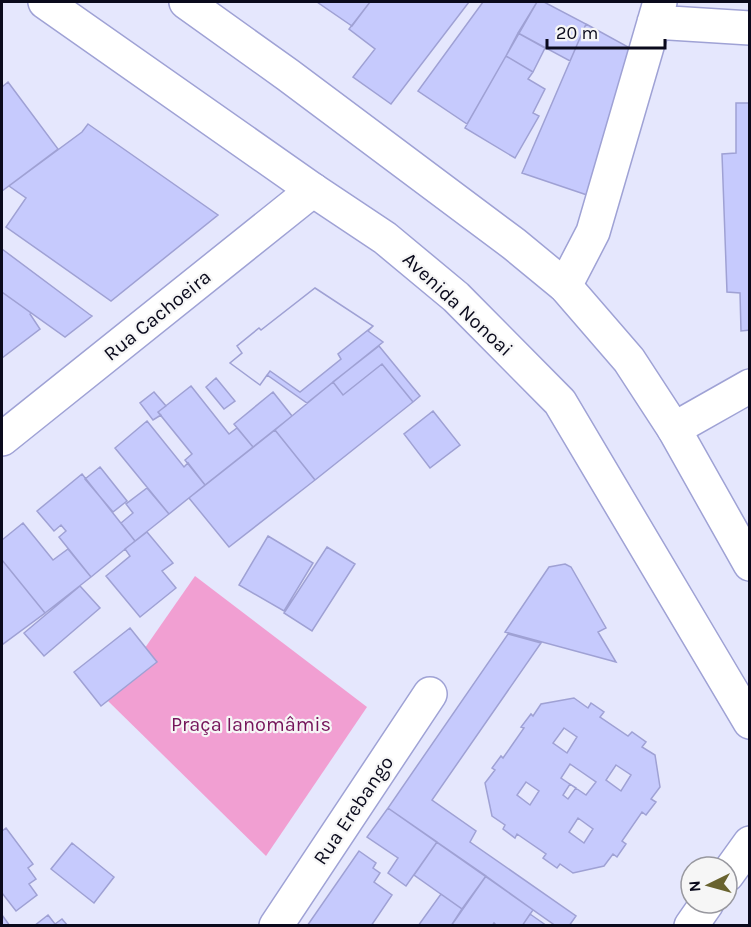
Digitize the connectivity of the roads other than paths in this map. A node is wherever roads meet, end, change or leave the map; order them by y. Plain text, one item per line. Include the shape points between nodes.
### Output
1 (45, 2) edge
2 (186, 2) edge
3 (657, 12) edge
4 (750, 28) edge
5 (313, 190) junction
6 (565, 286) junction
7 (750, 386) edge
8 (674, 429) junction
9 (2, 439) edge
10 (750, 564) edge
11 (430, 694) dead end
12 (750, 723) edge
13 (750, 843) edge
14 (739, 858) edge
15 (276, 926) edge

1 - 5 main road, Avenida Nonoai
2 - 6 main road via 477,216
3 - 4 main road
3 - 6 main road via 593,232
5 - 9 main road, Rua Cachoeira
5 - 12 main road, Avenida Nonoai via 385,238 456,297 560,402
6 - 8 main road via 629,360
7 - 8 main road
8 - 10 main road
11 - 15 main road, Rua Erebango
13 - 14 main road

